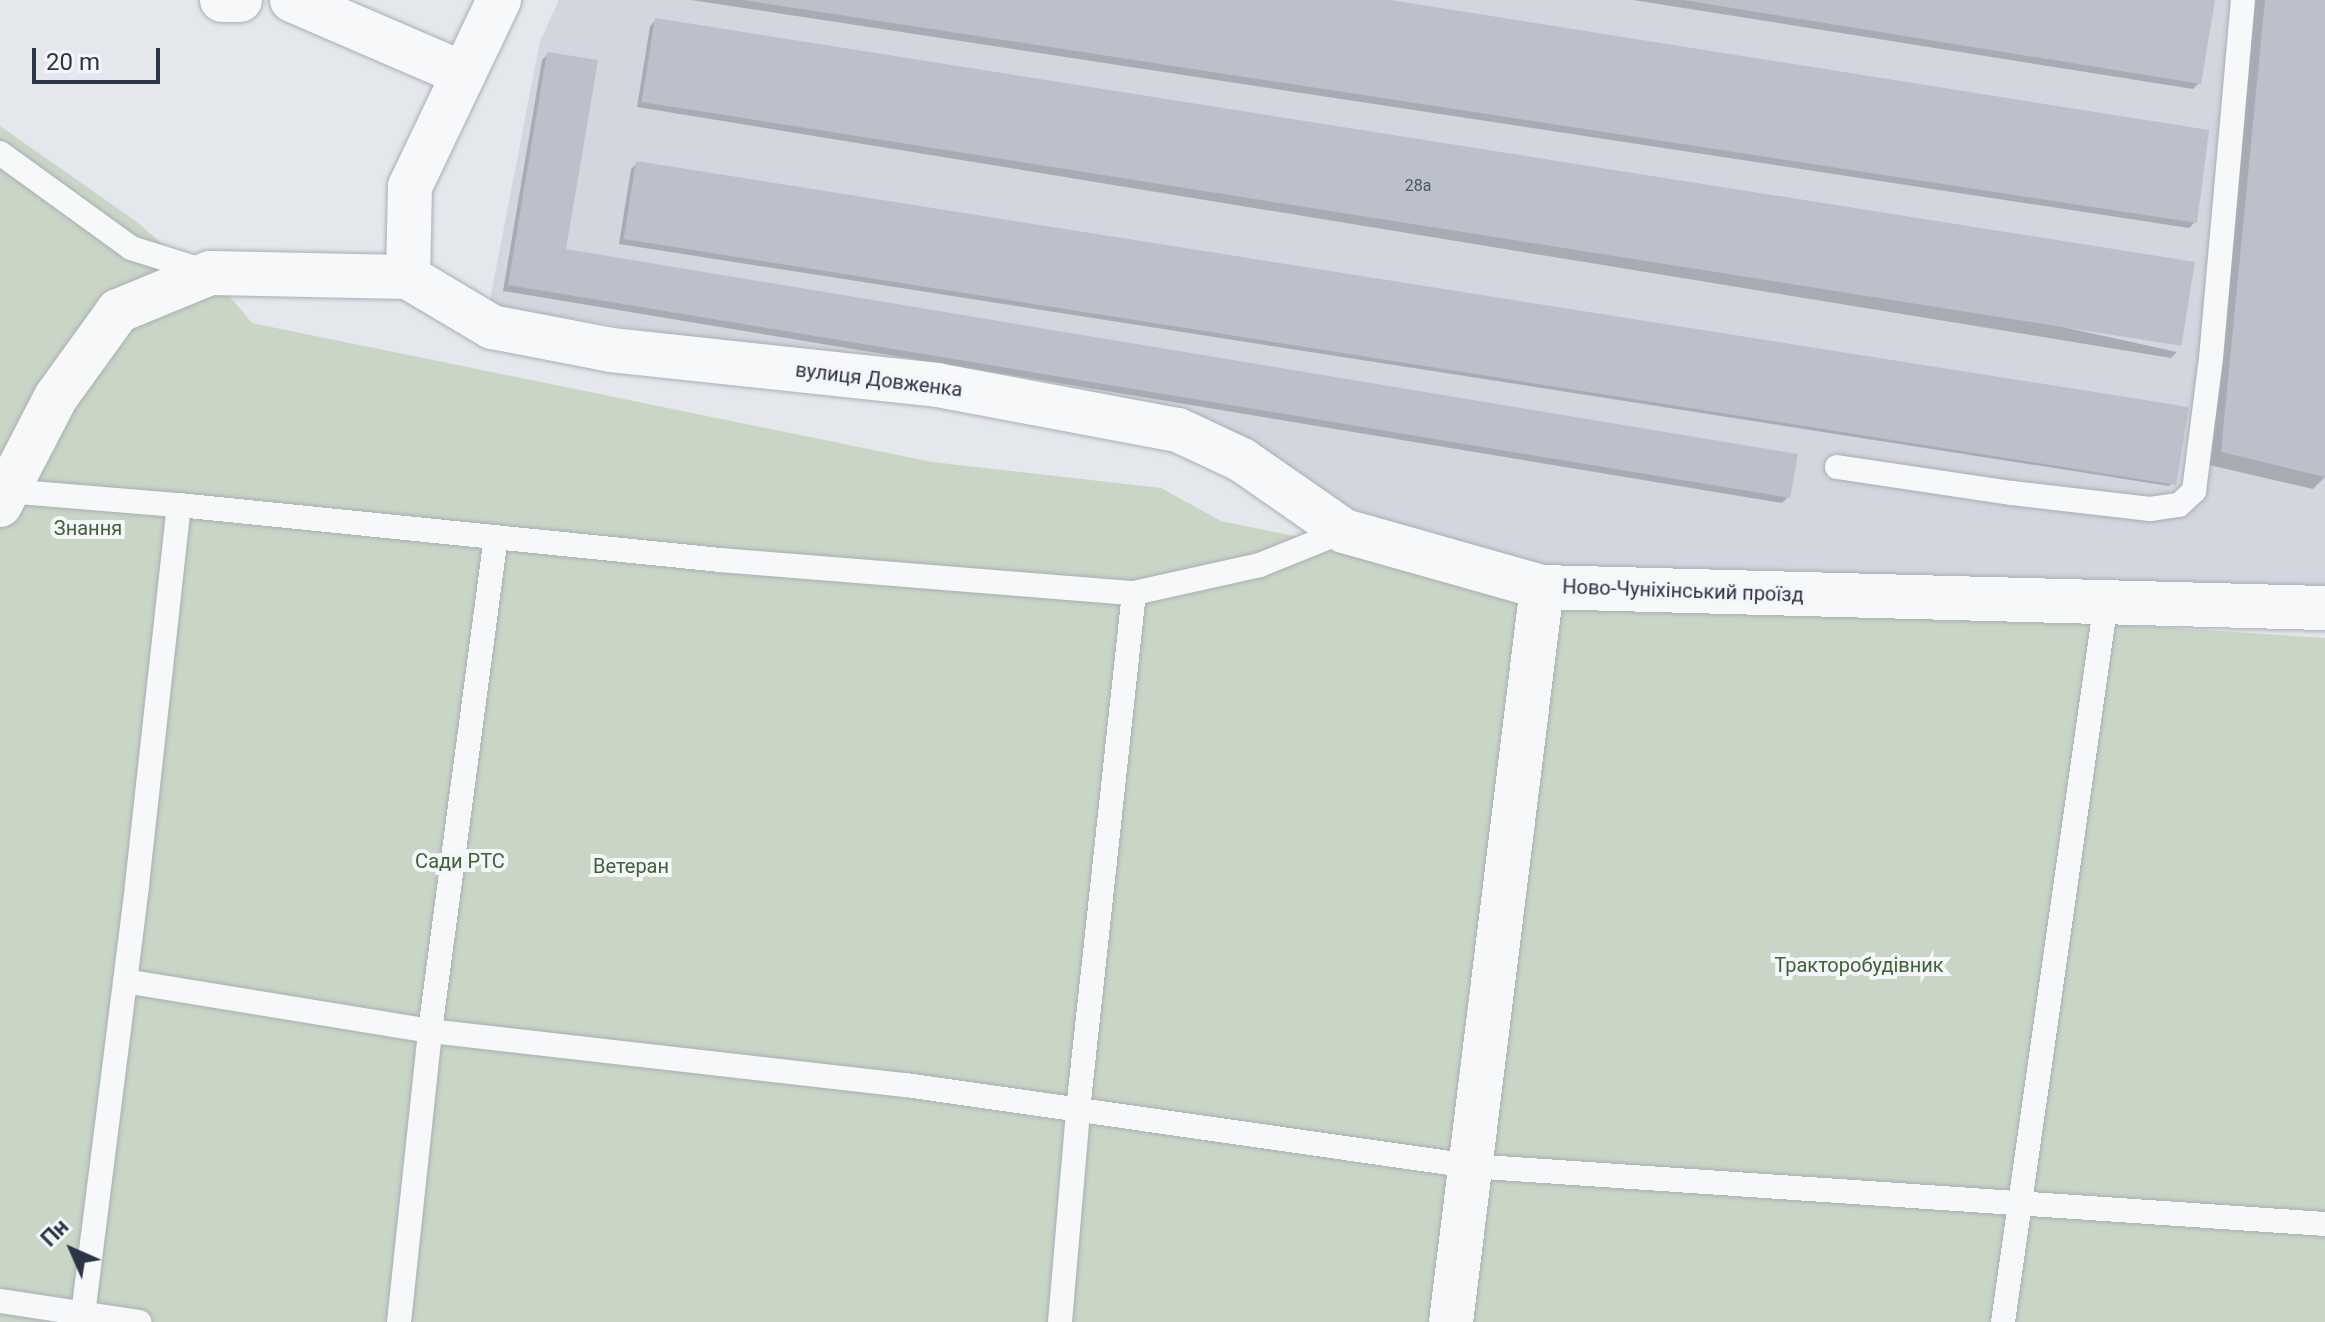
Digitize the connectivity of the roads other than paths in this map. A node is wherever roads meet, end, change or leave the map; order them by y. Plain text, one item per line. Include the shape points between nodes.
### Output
1 (222, 0) edge
2 (240, 0) edge
3 (292, 0) edge
4 (499, 0) edge
5 (2243, 0) edge
6 (464, 74) junction
7 (0, 153) edge
8 (210, 273) junction
9 (408, 277) junction
10 (1837, 467) dead end
11 (4, 498) edge
12 (179, 505) junction
13 (1344, 531) junction
14 (496, 537) junction
15 (1542, 587) junction
16 (1134, 593) junction
17 (2106, 602) junction
18 (2325, 608) edge
19 (125, 981) junction
20 (430, 1031) junction
21 (1078, 1110) junction
22 (1470, 1166) junction
23 (2020, 1201) junction
24 (2325, 1224) edge
25 (0, 1301) edge
26 (82, 1318) edge
27 (139, 1322) edge
28 (399, 1322) edge
29 (1060, 1322) edge
30 (1451, 1322) edge
31 (2003, 1322) edge

1 - 2 street
3 - 6 street
4 - 6 street
5 - 10 lane via 2194,491 2179,505 2150,509
6 - 9 street via 410,187
7 - 8 lane via 131,248
8 - 9 street
8 - 11 street via 118,311 56,397
9 - 13 street, вулиця Довженка via 492,327 611,350 937,385 1178,430 1242,460
11 - 12 lane
12 - 14 lane
12 - 19 lane
13 - 15 street, вулиця Довженка
13 - 16 lane via 1260,565
14 - 16 lane
14 - 20 lane
15 - 17 street, Ново-Чуніхінський проїзд
15 - 22 street, Ново-Чуніхінський проїзд
16 - 21 lane
17 - 18 street, Ново-Чуніхінський проїзд
17 - 23 lane
19 - 20 lane
19 - 26 lane
20 - 21 lane via 906,1085
20 - 28 lane
21 - 22 lane
21 - 29 lane
22 - 23 lane
22 - 30 street, Ново-Чуніхінський проїзд
23 - 24 lane
23 - 31 lane
25 - 26 lane
26 - 27 lane

